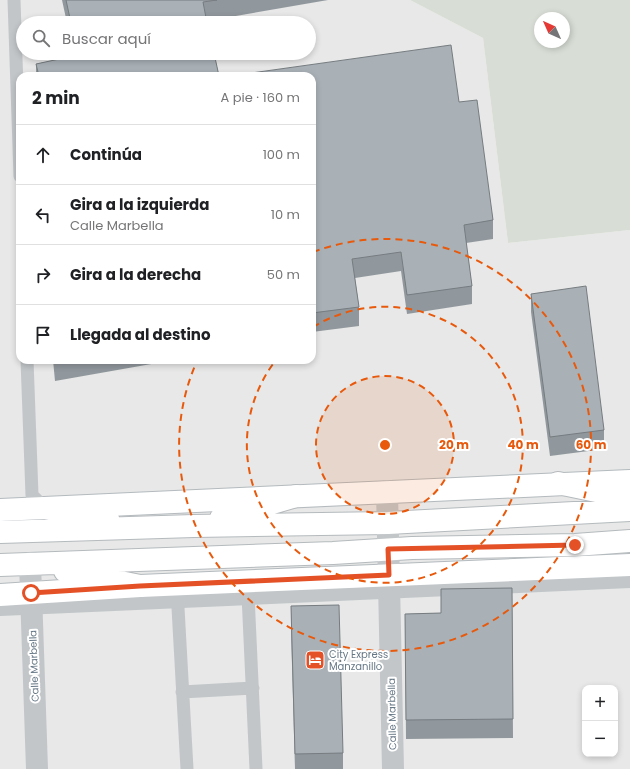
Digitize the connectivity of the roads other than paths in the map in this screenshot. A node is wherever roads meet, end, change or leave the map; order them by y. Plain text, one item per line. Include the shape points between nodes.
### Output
1 (14, 0) edge
2 (16, 59) edge
3 (16, 60) edge
4 (16, 72) edge
5 (27, 364) edge
6 (630, 481) edge
7 (558, 483) junction
8 (387, 491) junction
9 (296, 496) junction
10 (630, 498) edge
11 (45, 508) junction
12 (0, 510) edge
13 (630, 510) edge
14 (388, 523) junction
15 (194, 526) junction
16 (155, 527) junction
17 (0, 532) edge
18 (630, 542) edge
19 (388, 549) junction
20 (30, 564) junction
21 (0, 565) edge
22 (630, 565) edge
23 (630, 578) edge
24 (389, 582) junction
25 (140, 586) junction
26 (248, 588) junction
27 (177, 592) junction
28 (0, 595) edge
29 (31, 599) junction
30 (0, 606) edge
31 (253, 688) junction
32 (182, 692) junction
33 (37, 769) edge
34 (187, 769) edge
35 (256, 769) edge
36 (394, 769) edge

1 - 2 lane
3 - 4 lane
5 - 11 lane via 32,495
6 - 7 main road
7 - 8 main road
7 - 10 main road
8 - 9 main road
8 - 14 street, Calle Marbella
9 - 11 main road
9 - 15 main road
11 - 12 main road
11 - 16 main road
13 - 14 main road
14 - 15 main road
14 - 19 street, Calle Marbella
15 - 16 main road
16 - 17 main road
18 - 19 main road
19 - 20 main road
19 - 24 street, Calle Marbella
20 - 21 main road
20 - 25 main road
20 - 29 street, Calle Marbella
22 - 24 main road
23 - 24 street
24 - 26 main road
24 - 36 street, Calle Marbella
25 - 27 main road
25 - 29 main road
26 - 27 main road
26 - 31 lane
27 - 29 street
27 - 32 lane
28 - 29 main road
29 - 30 street
29 - 33 street, Calle Marbella
31 - 32 lane
31 - 35 lane
32 - 34 lane

